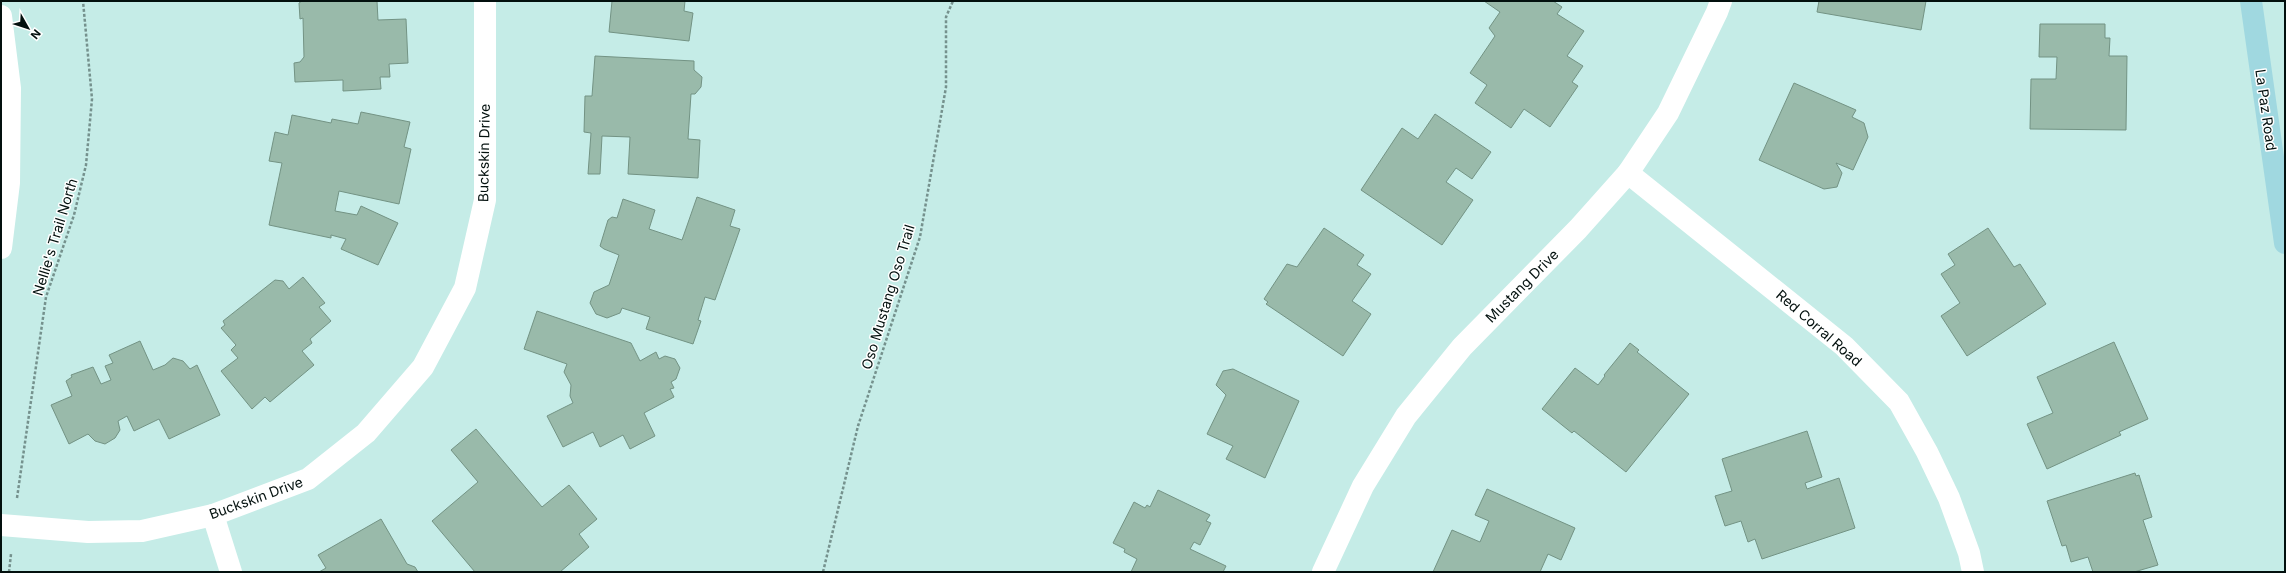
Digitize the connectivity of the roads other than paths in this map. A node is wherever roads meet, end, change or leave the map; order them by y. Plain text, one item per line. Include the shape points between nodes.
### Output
1 (485, 1) edge
2 (1721, 1) edge
3 (2251, 1) edge
4 (1, 16) edge
5 (1628, 173) junction
6 (2285, 243) edge
7 (1, 248) edge
8 (213, 515) junction
9 (1, 526) edge
10 (231, 572) edge
11 (1323, 572) edge
12 (1973, 572) edge

1 - 8 street, Buckskin Drive via 485,200 462,295 423,367 366,433 308,479
2 - 5 street, Mustang Drive via 1668,113
3 - 6 main road, La Paz Road
4 - 7 street via 10,88 9,183
5 - 11 street, Mustang Drive via 1578,230 1462,347 1406,416 1363,486
5 - 12 street, Red Corral Road via 1844,346 1899,402 1949,498 1969,553
8 - 9 street, Buckskin Drive via 142,531 88,532
8 - 10 street

